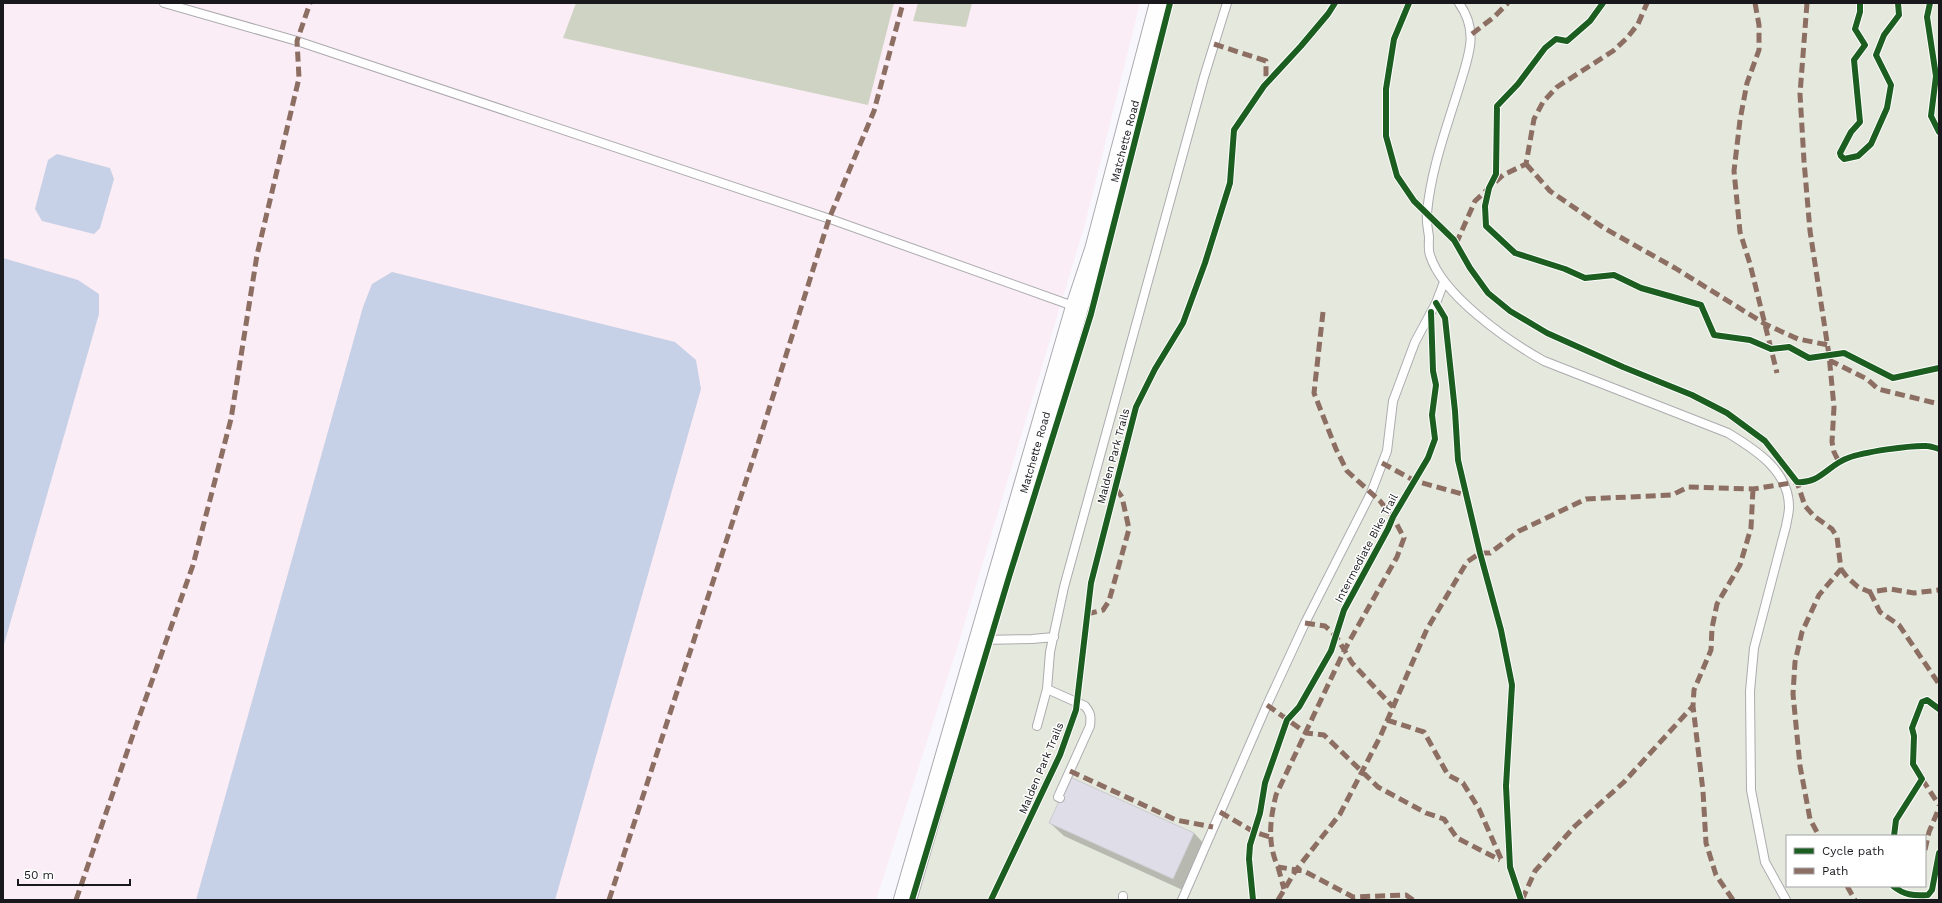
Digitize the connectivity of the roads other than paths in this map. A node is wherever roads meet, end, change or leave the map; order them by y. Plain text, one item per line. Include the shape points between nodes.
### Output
1 (164, 3) edge
2 (1161, 3) edge
3 (1227, 3) edge
4 (1459, 3) edge
5 (1444, 282) junction
6 (1077, 307) junction
7 (1054, 637) junction
8 (981, 640) junction
9 (1047, 689) junction
10 (1037, 726) dead end
11 (1060, 798) dead end
12 (905, 900) edge
13 (1182, 900) edge
14 (1786, 900) edge

1 - 6 lane via 297,41 833,220
2 - 6 main road, Matchette Road via 1096,250
3 - 7 lane via 1204,77 1064,587
4 - 5 lane via 1472,34 1468,59 1435,166 1427,214 1430,255
5 - 13 lane via 1415,342 1395,394 1387,451 1370,493 1267,705
5 - 14 lane via 1475,312 1521,348 1544,361 1728,433 1756,450 1780,474 1786,488 1789,507 1754,648 1750,691 1751,790 1765,862
6 - 8 main road, Matchette Road
7 - 8 lane
7 - 9 lane
8 - 12 main road, Matchette Road
9 - 10 lane
9 - 11 lane via 1085,706 1091,717 1090,726 1058,797

